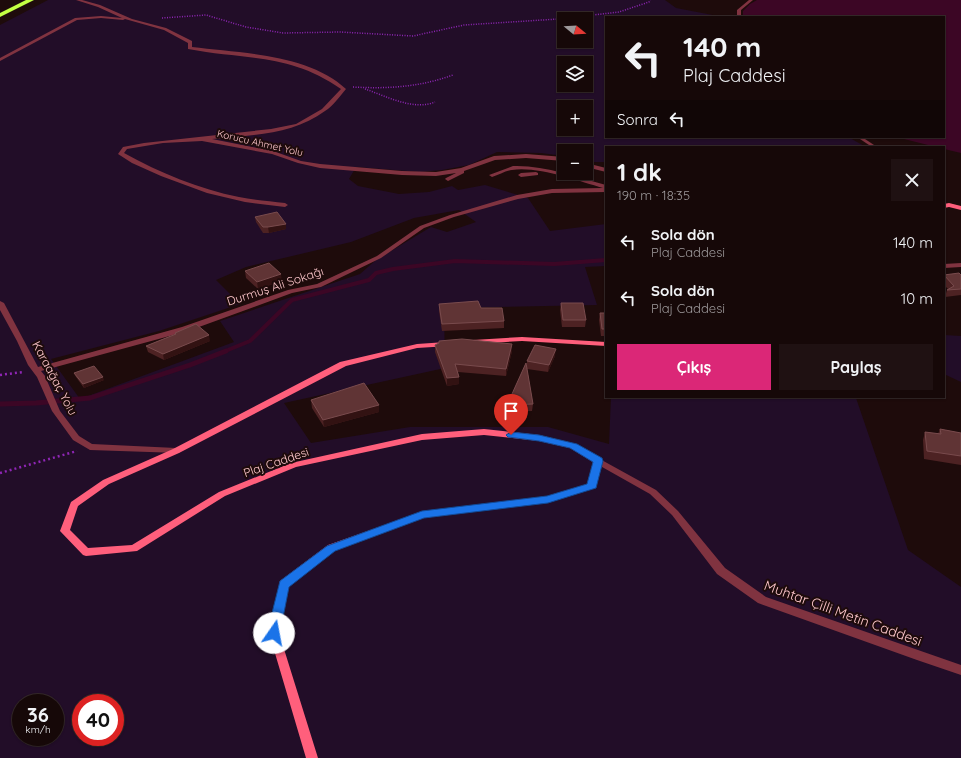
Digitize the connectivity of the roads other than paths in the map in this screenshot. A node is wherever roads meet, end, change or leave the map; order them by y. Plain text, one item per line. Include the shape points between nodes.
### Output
1 (31, 0) edge
2 (78, 0) edge
3 (751, 0) edge
4 (0, 15) edge
5 (738, 16) edge
6 (131, 20) junction
7 (0, 60) edge
8 (861, 138) edge
9 (202, 139) junction
10 (873, 146) edge
11 (557, 158) edge
12 (593, 167) edge
13 (465, 169) junction
14 (605, 170) edge
15 (544, 172) junction
16 (492, 175) dead end
17 (521, 175) dead end
18 (448, 180) dead end
19 (605, 187) edge
20 (605, 190) edge
21 (945, 204) edge
22 (285, 205) dead end
23 (961, 208) edge
24 (961, 265) edge
25 (945, 266) edge
26 (0, 303) edge
27 (605, 344) edge
28 (38, 373) junction
29 (176, 451) junction
30 (598, 461) junction
31 (961, 670) edge
32 (312, 758) edge

1 - 4 highway
2 - 6 street, Korucu Ahmet Yolu
3 - 5 lane via 739,10
6 - 7 street via 76,19
6 - 9 street, Korucu Ahmet Yolu via 165,29 190,42 190,48 252,54 274,59 306,68 335,81 344,89 324,110 298,125 271,131
8 - 10 lane
9 - 13 street, Korucu Ahmet Yolu via 336,168 436,174
9 - 22 street via 149,143 125,148 121,154 140,166 213,193 241,200
11 - 13 street, Korucu Ahmet Yolu via 526,156 494,158
12 - 14 street
13 - 18 street
15 - 16 street via 512,168
15 - 17 street
15 - 19 street
20 - 28 street, Durmuş Ali Sokağı via 552,191 516,197 452,216 422,227 379,257 318,286 290,291 185,329
21 - 23 street
24 - 25 lane
26 - 28 street, Karaağaç Yolu
27 - 29 street, Plaj Caddesi via 522,339 417,346 343,364
28 - 29 street, Karaağaç Yolu via 56,411 76,438 90,447
29 - 30 street, Plaj Caddesi via 106,482 74,504 65,531 86,552 134,548 222,494 294,466 422,437 484,432 539,438 573,446
30 - 31 street, Muhtar Çilli Metin Caddesi via 653,492 675,513 721,571 762,600
30 - 32 street via 592,486 548,499 422,514 331,548 284,584 274,633

